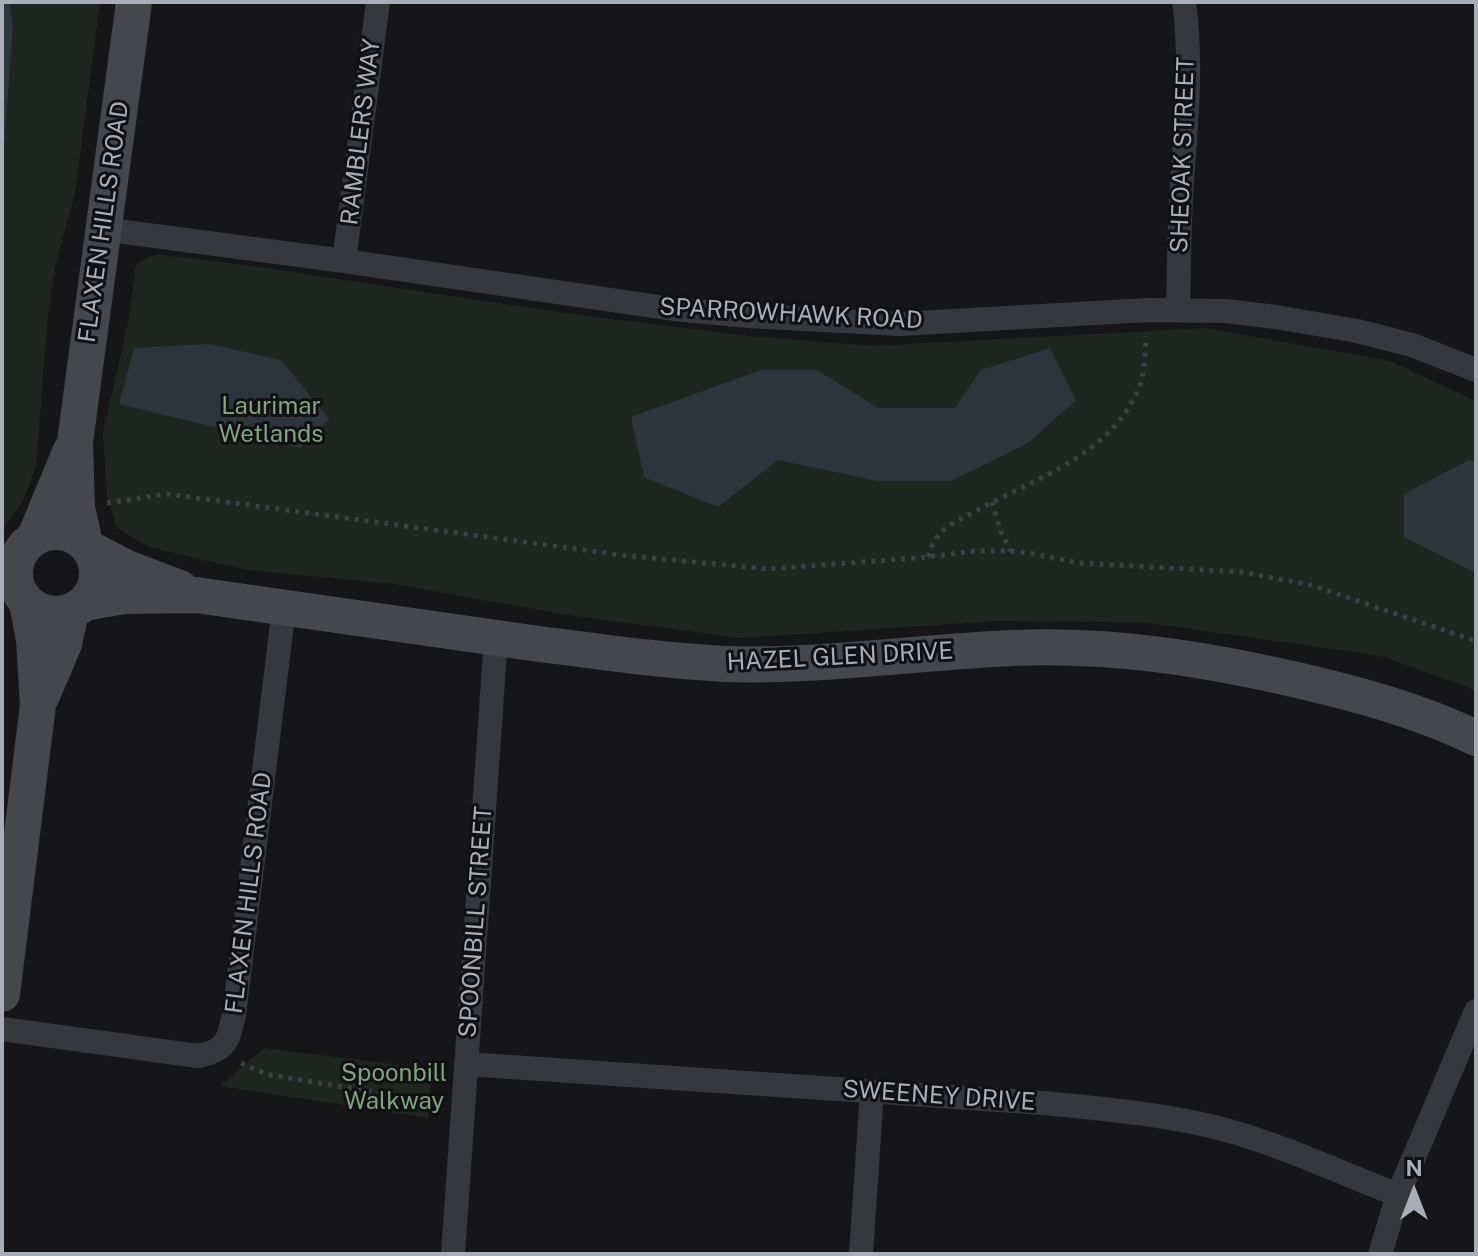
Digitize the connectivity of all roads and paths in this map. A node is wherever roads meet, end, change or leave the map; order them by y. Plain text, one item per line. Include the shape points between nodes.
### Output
1 (134, 2) edge
2 (378, 2) edge
3 (1184, 2) edge
4 (102, 229) junction
5 (344, 261) junction
6 (1178, 309) junction
7 (1148, 310) junction
8 (1476, 370) edge
9 (77, 427) junction
10 (992, 502) junction
11 (77, 508) junction
12 (22, 543) edge
13 (88, 546) junction
14 (1011, 551) junction
15 (928, 557) junction
16 (196, 595) junction
17 (17, 596) edge
18 (78, 607) junction
19 (284, 608) junction
20 (496, 638) junction
21 (1476, 641) edge
22 (38, 705) junction
23 (1476, 738) edge
24 (3, 974) edge
25 (1476, 1011) edge
26 (2, 1029) edge
27 (216, 1052) junction
28 (466, 1064) junction
29 (872, 1091) junction
30 (463, 1103) junction
31 (1398, 1195) junction
32 (453, 1254) edge
33 (861, 1254) edge
34 (1380, 1254) edge

1 - 4 street, FLAXEN HILLS ROAD
2 - 5 street, RAMBLERS WAY
3 - 6 street, SHEOAK STREET via 1189,87
4 - 5 street, SPARROWHAWK ROAD
4 - 9 street, FLAXEN HILLS ROAD
5 - 7 street, SPARROWHAWK ROAD via 748,316 900,324
6 - 7 street, SPARROWHAWK ROAD
6 - 8 street, SPARROWHAWK ROAD via 1357,331
7 - 10 path via 1140,384 1112,430 1061,468
9 - 11 street, FLAXEN HILLS ROAD
9 - 12 street, FLAXEN HILLS ROAD via 47,505
10 - 14 path
10 - 15 path via 940,531
11 - 13 street, FLAXEN HILLS ROAD
11 - 15 path via 167,494 621,555 768,569
12 - 13 street via 61,532
12 - 17 street via 16,561
13 - 16 street, HAZEL GLEN DRIVE
13 - 18 street via 96,583
14 - 15 path
14 - 21 path via 1079,563 1276,577
16 - 18 street, HAZEL GLEN DRIVE via 124,596
16 - 19 street, HAZEL GLEN DRIVE
17 - 18 street via 48,613
17 - 22 street via 34,640
18 - 22 street
19 - 20 street, HAZEL GLEN DRIVE
19 - 27 street, FLAXEN HILLS ROAD via 234,1015 229,1039
20 - 23 street, HAZEL GLEN DRIVE via 727,664 1016,648 1155,653 1324,687 1404,709
20 - 28 street, SPOONBILL STREET
22 - 24 street
25 - 31 street
26 - 27 street via 198,1056
27 - 30 path via 266,1074
28 - 29 street, SWEENEY DRIVE
28 - 30 street, SPOONBILL STREET
29 - 31 street, SWEENEY DRIVE via 1166,1118 1226,1130
29 - 33 street
30 - 32 street, SPOONBILL STREET
31 - 34 street

